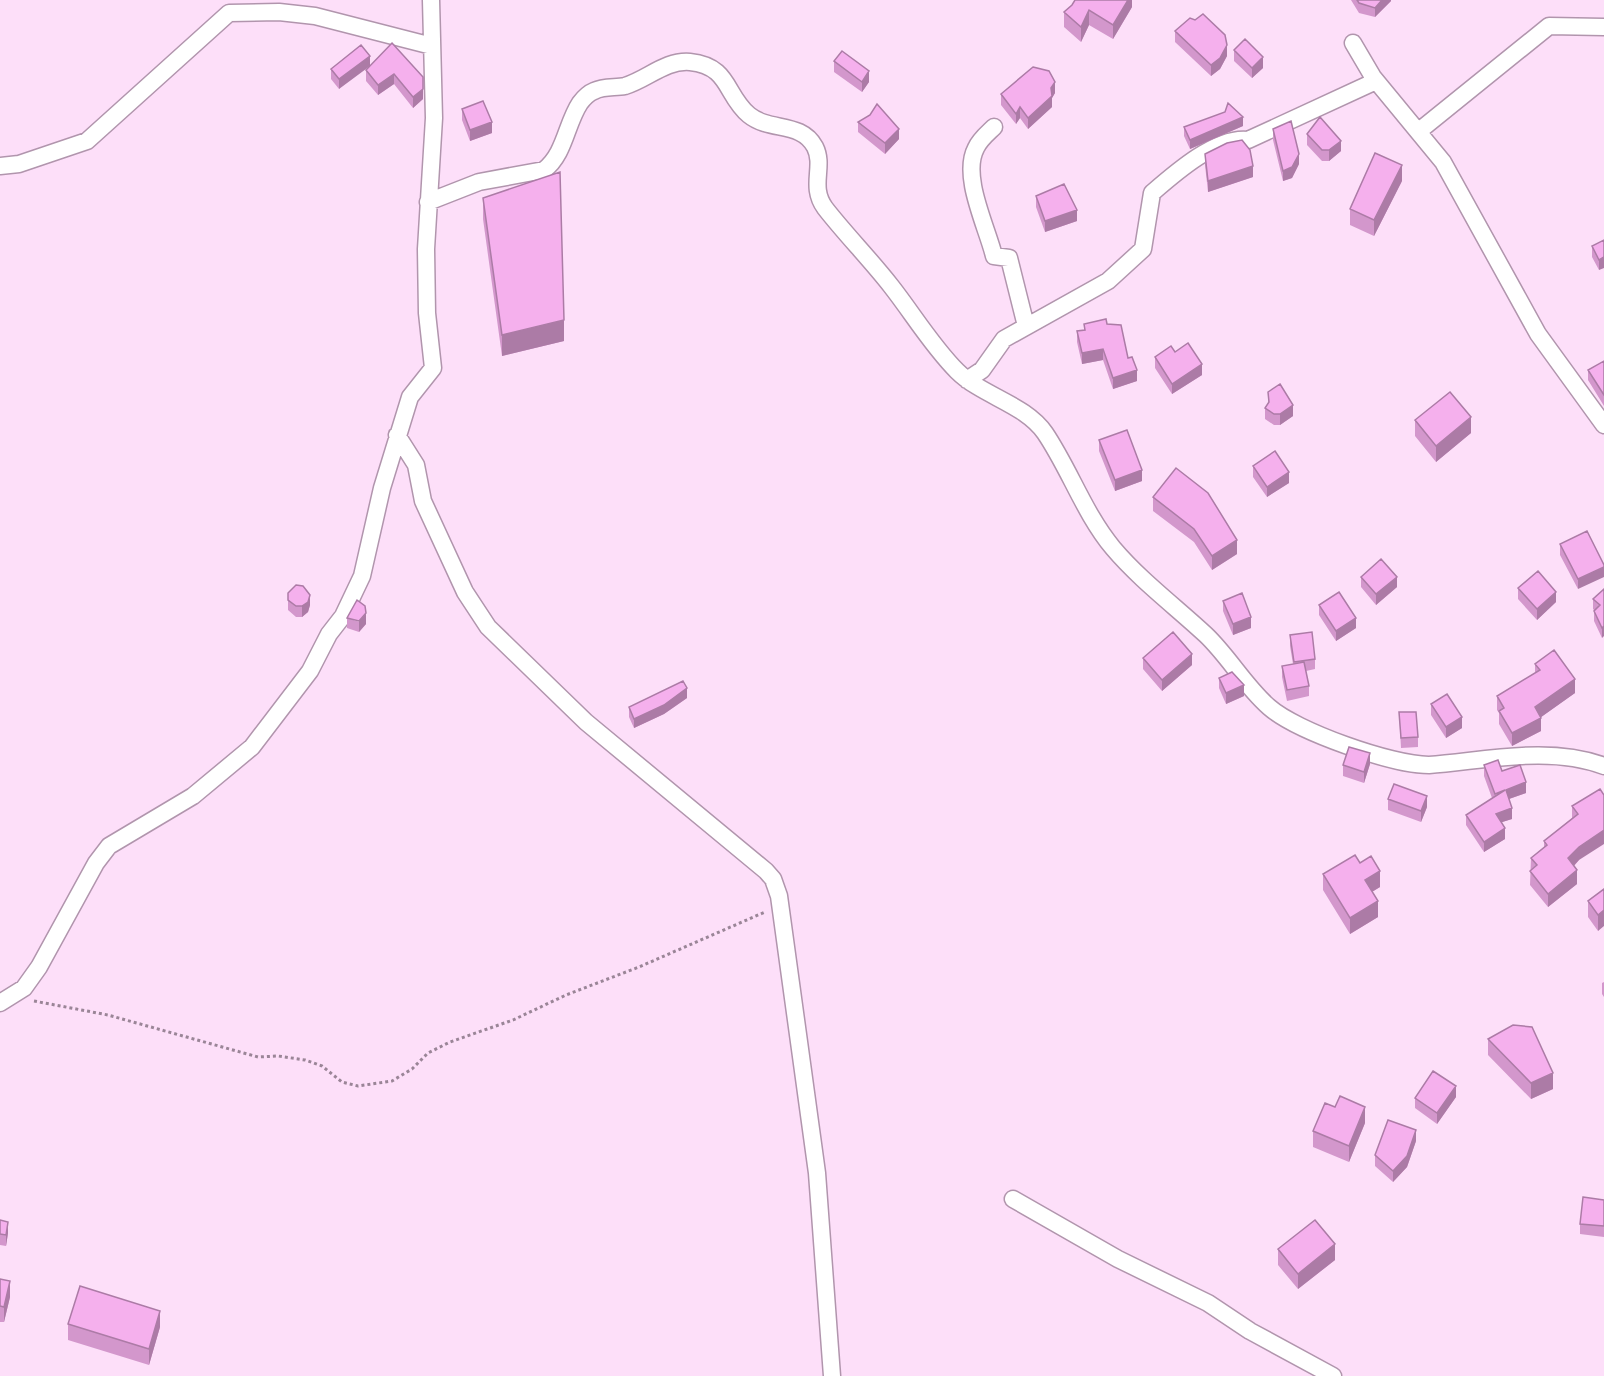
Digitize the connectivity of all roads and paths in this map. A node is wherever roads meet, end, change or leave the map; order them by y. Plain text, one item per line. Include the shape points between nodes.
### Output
1 (431, 0) edge
2 (1604, 27) edge
3 (1353, 43) dead end
4 (432, 46) junction
5 (1376, 81) junction
6 (994, 127) dead end
7 (1419, 131) junction
8 (0, 166) edge
9 (428, 202) junction
10 (1026, 326) junction
11 (968, 380) junction
12 (1604, 425) edge
13 (398, 435) junction
14 (1604, 765) edge
15 (781, 905) junction
16 (5, 1001) edge
17 (1013, 1199) dead end
18 (832, 1376) edge
19 (1333, 1376) edge

1 - 4 street
2 - 7 street via 1549,26
3 - 5 street
4 - 8 street via 315,16 279,12 229,14 87,141 19,164
4 - 9 street via 434,118
5 - 7 street
5 - 10 street via 1248,140 1238,139 1199,156 1152,193 1143,249 1108,281
6 - 10 street via 975,148 972,181 994,256 1009,258
7 - 12 street via 1443,162 1538,334
9 - 11 street via 479,182 544,170 560,148 580,104 596,89 628,85 671,64 690,62 713,68 750,116 771,126 804,133 817,154 818,198 945,358
9 - 13 street via 427,313 433,368 410,397
10 - 11 street via 1004,339 982,370
11 - 14 street via 1044,430 1082,501 1114,549 1210,639 1258,696 1281,716 1358,748 1411,764 1534,756
13 - 15 street via 416,465 423,501 465,592 488,627 586,722 771,875
13 - 16 street via 362,576 310,671 252,747 193,796 109,846 39,967 24,988
15 - 16 path via 513,1020 450,1042 428,1053 393,1081 378,1084 358,1086 342,1082 322,1066 305,1060 258,1057 108,1015
15 - 18 street via 817,1173
17 - 19 street via 1208,1303

